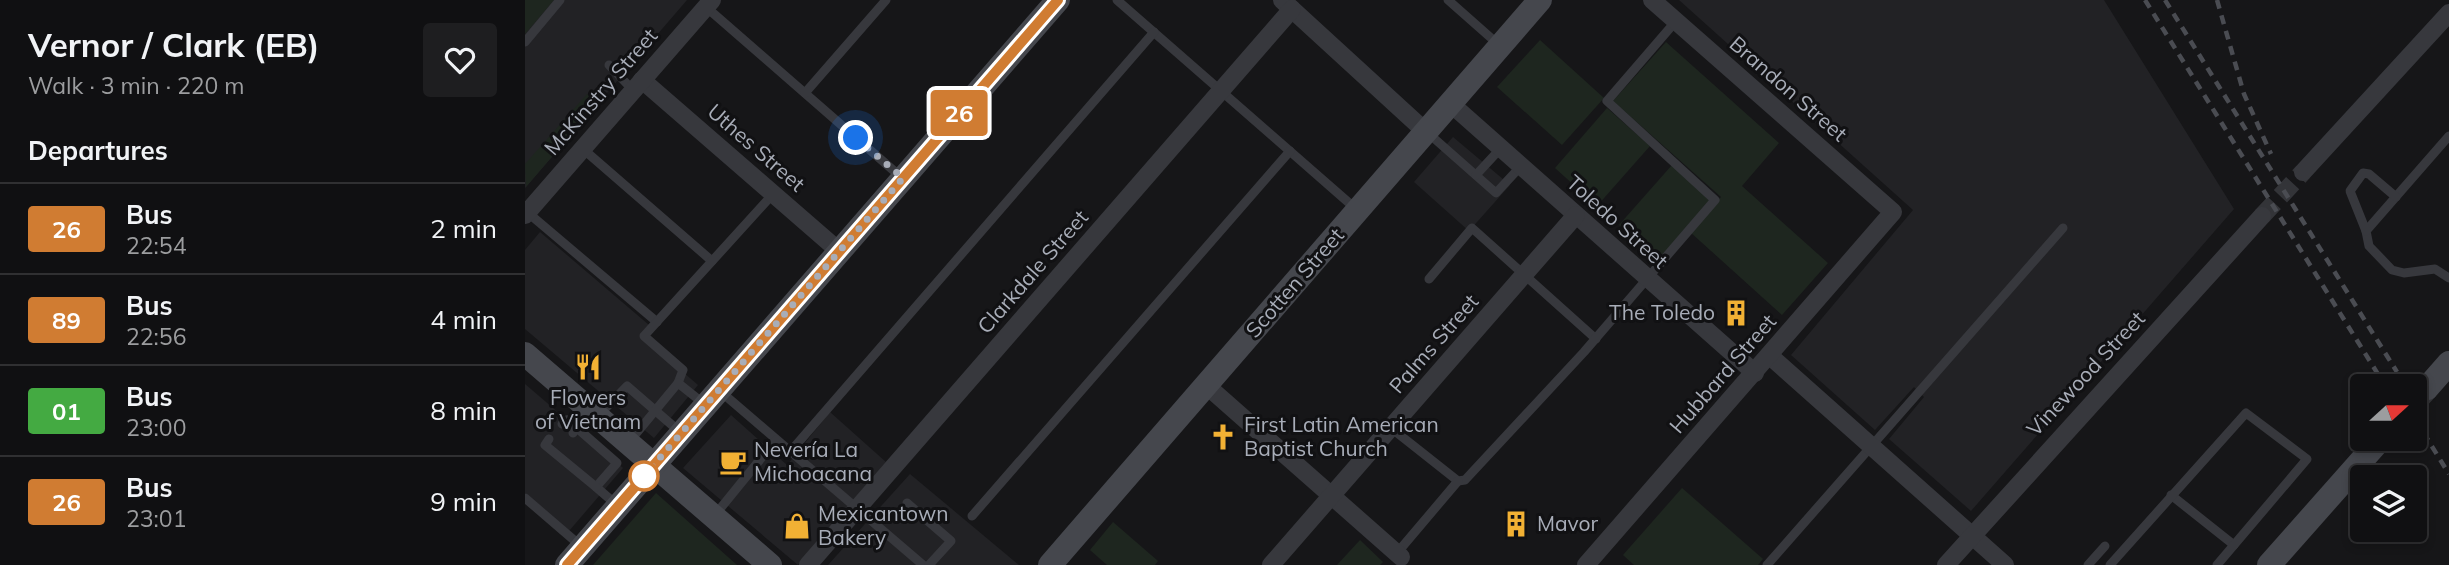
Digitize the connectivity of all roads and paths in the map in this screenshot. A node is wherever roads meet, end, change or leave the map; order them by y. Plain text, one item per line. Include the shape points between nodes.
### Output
1 (560, 0) edge
2 (886, 0) edge
3 (1058, 0) edge
4 (1117, 0) edge
5 (1448, 0) edge
6 (1540, 0) edge
7 (1652, 0) edge
8 (709, 4) edge
9 (1287, 4) edge
10 (2449, 13) edge
11 (1676, 21) junction
12 (1154, 32) junction
13 (525, 42) edge
14 (1500, 46) junction
15 (609, 65) dead end
16 (635, 83) junction
17 (1221, 91) junction
18 (805, 93) junction
19 (1450, 103) junction
20 (1426, 131) junction
21 (2449, 136) edge
22 (1501, 148) junction
23 (583, 149) junction
24 (1290, 151) junction
25 (1521, 166) junction
26 (2303, 172) tunnel mouth
27 (1476, 175) junction
28 (903, 178) junction
29 (773, 194) junction
30 (2396, 197) junction
31 (528, 206) edge
32 (1358, 210) junction
33 (1893, 212) joint
34 (1576, 215) junction
35 (2262, 216) tunnel mouth
36 (2063, 228) dead end
37 (2366, 231) junction
38 (839, 251) junction
39 (712, 261) junction
40 (1524, 275) junction
41 (2449, 278) edge
42 (1429, 279) dead end
43 (1648, 279) junction
44 (657, 322) junction
45 (1596, 338) junction
46 (525, 354) edge
47 (1770, 356) junction
48 (2449, 363) edge
49 (1755, 373) junction
50 (678, 383) junction
51 (1206, 385) junction
52 (2427, 388) tunnel mouth
53 (712, 398) junction
54 (655, 410) junction
55 (585, 422) junction
56 (562, 424) dead end
57 (1391, 428) junction
58 (682, 433) junction
59 (549, 439) dead end
60 (776, 440) junction
61 (1871, 446) junction
62 (613, 449) junction
63 (790, 452) junction
64 (2369, 452) edge
65 (654, 464) junction
66 (1458, 481) junction
67 (596, 487) junction
68 (2171, 495) junction
69 (1332, 496) junction
70 (525, 498) edge
71 (907, 503) dead end
72 (618, 506) junction
73 (856, 509) junction
74 (714, 516) junction
75 (972, 516) dead end
76 (1972, 536) junction
77 (2234, 545) junction
78 (2105, 547) dead end
79 (575, 556) edge
80 (1397, 558) edge
81 (770, 565) edge
82 (808, 565) edge
83 (923, 565) edge
84 (929, 565) edge
85 (1050, 565) edge
86 (1271, 565) edge
87 (1586, 565) edge
88 (1767, 565) edge
89 (1946, 565) edge
90 (2005, 565) edge
91 (2088, 565) edge
92 (2110, 565) edge
93 (2217, 565) edge
94 (2270, 565) edge

1 - 13 lane
2 - 18 lane
3 - 28 street
4 - 12 lane
5 - 14 lane
6 - 14 street, Scotten Street
7 - 11 street, Brandon Street
8 - 16 street, McKinstry Street
8 - 18 lane
9 - 17 street, Clarkdale Street
9 - 20 street
10 - 26 street
11 - 33 street, Brandon Street
11 - 43 lane via 1607,102 1715,200
12 - 17 lane
12 - 63 lane
14 - 19 street, Scotten Street
15 - 16 lane
16 - 23 street, McKinstry Street
16 - 29 street, Uthes Street
17 - 24 lane
17 - 73 street, Clarkdale Street
18 - 28 lane
19 - 20 street, Scotten Street
19 - 22 street, Toledo Street
20 - 27 lane
20 - 32 street, Scotten Street
21 - 30 lane
22 - 25 street, Toledo Street
22 - 27 lane
23 - 31 street, McKinstry Street
23 - 39 lane
24 - 32 lane
24 - 75 lane
25 - 27 lane via 1496,193
25 - 34 street, Toledo Street
28 - 38 street
29 - 38 street, Uthes Street
29 - 39 lane
30 - 37 lane
30 - 37 lane via 2363,173 2350,191
31 - 44 lane
32 - 51 street, Scotten Street
33 - 47 street, Hubbard Street
34 - 40 street, Palms Street
34 - 43 street, Toledo Street
35 - 76 street, Vinewood Street
36 - 61 lane
37 - 41 lane via 2369,246 2392,270 2435,269
38 - 53 street
39 - 44 lane
40 - 42 lane via 1472,228
40 - 45 lane
40 - 57 street, Palms Street
43 - 45 lane
43 - 49 street, Toledo Street
44 - 50 lane via 644,336 683,370
45 - 66 lane via 1465,480
46 - 55 street
47 - 49 street, Hubbard Street
47 - 61 street
48 - 52 street
49 - 87 street, Hubbard Street
50 - 53 lane
50 - 54 lane
51 - 69 street
51 - 85 street, Scotten Street
53 - 58 street
53 - 60 lane
54 - 55 lane via 627,386
54 - 58 lane
54 - 62 lane
55 - 56 lane via 567,420
55 - 62 street
55 - 62 lane via 588,442
57 - 66 lane
57 - 69 street, Palms Street
58 - 65 street
59 - 67 lane via 545,444
60 - 63 lane
60 - 74 lane
61 - 76 street
61 - 88 lane
62 - 65 street
62 - 67 lane via 617,463
63 - 73 lane
64 - 94 street
65 - 72 street
65 - 74 street
66 - 80 lane
67 - 72 lane
68 - 77 lane
68 - 77 lane via 2246,413 2307,459
68 - 92 lane
69 - 80 street
69 - 86 street, Palms Street
70 - 79 lane
71 - 84 lane via 951,541
72 - 79 street
73 - 82 street, Clarkdale Street
73 - 83 lane
74 - 81 street
76 - 89 street, Vinewood Street
76 - 90 street
77 - 93 lane
78 - 91 lane

